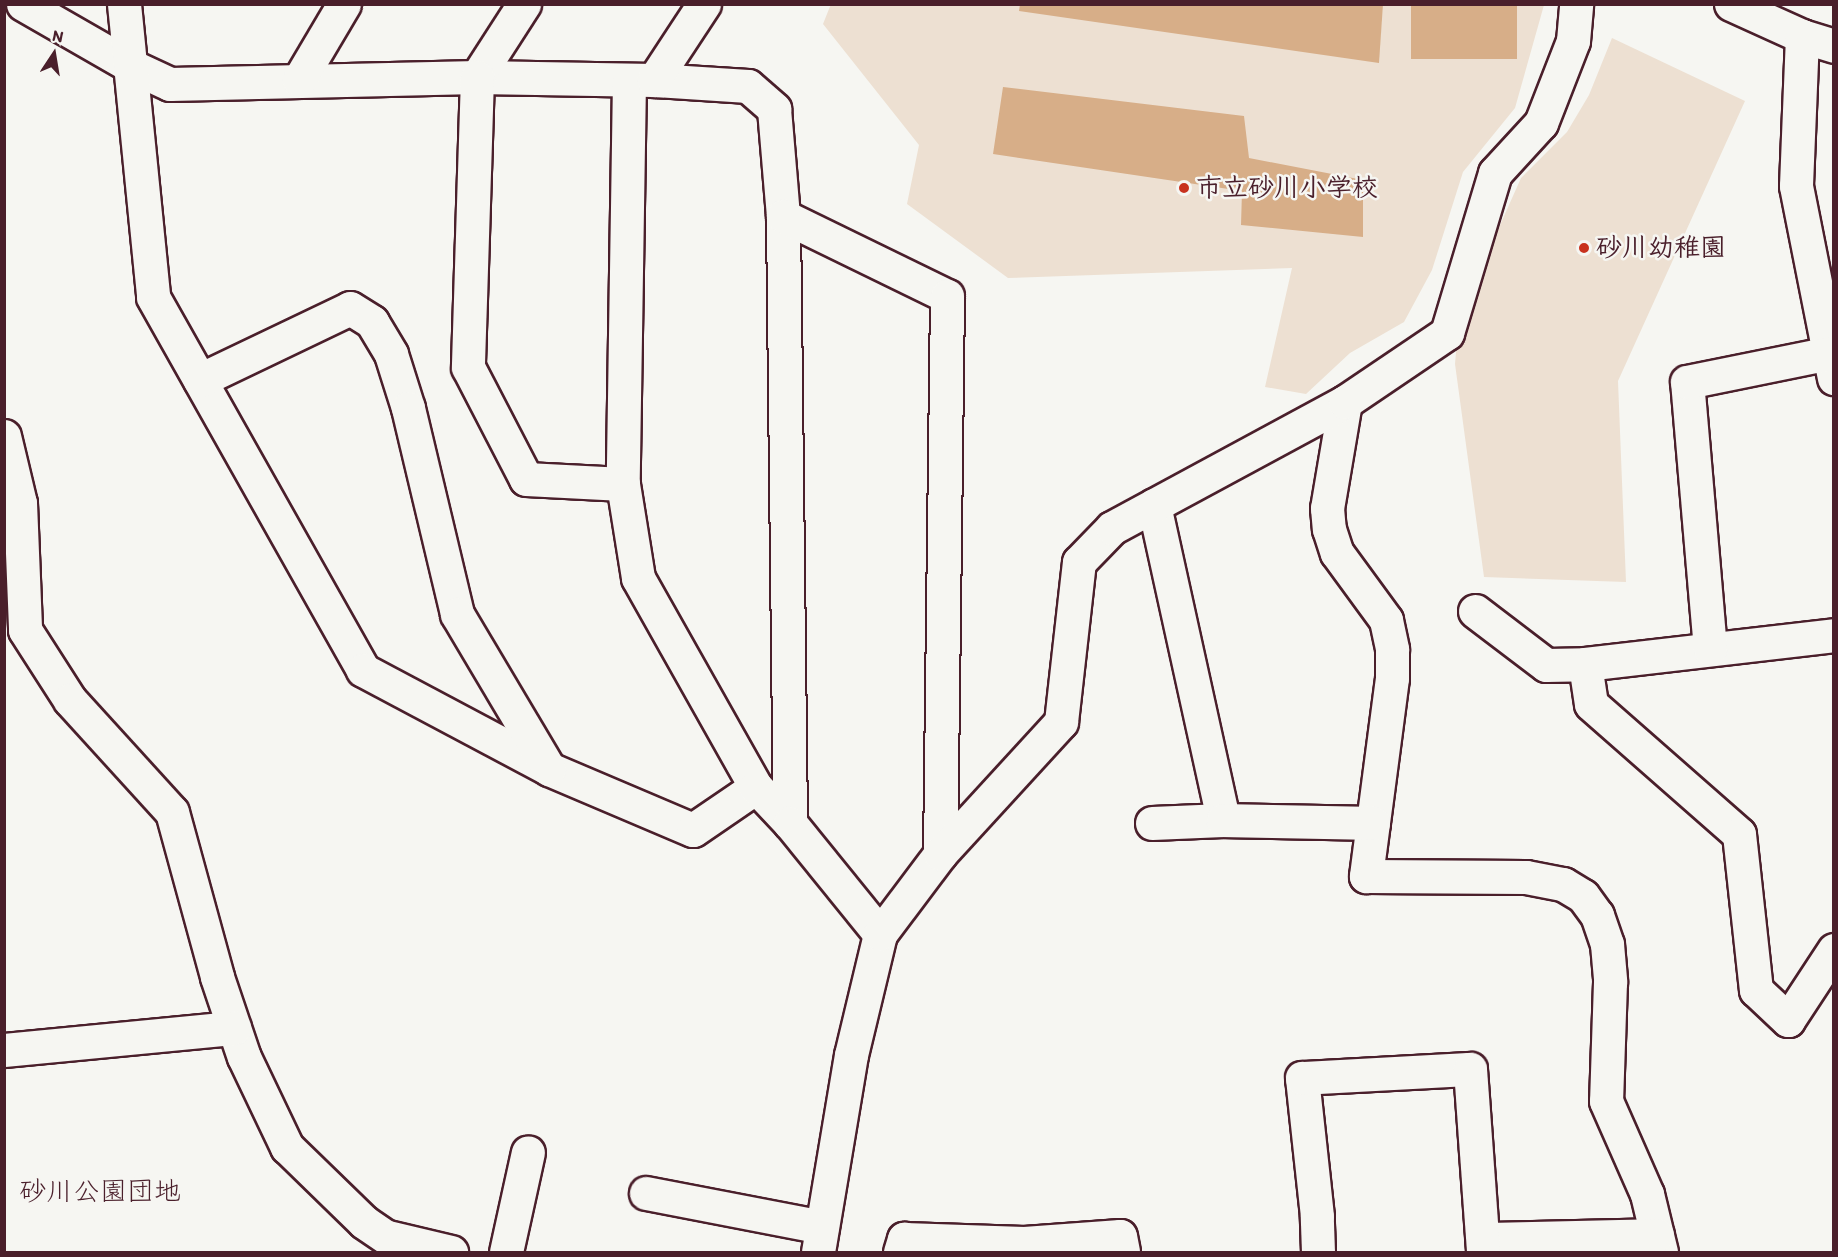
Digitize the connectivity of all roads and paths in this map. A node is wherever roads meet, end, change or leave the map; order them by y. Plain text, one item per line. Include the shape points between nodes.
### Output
1 (23, 4) edge
2 (124, 4) edge
3 (344, 4) edge
4 (524, 4) edge
5 (704, 4) edge
6 (1576, 4) edge
7 (1731, 4) edge
8 (1802, 36) junction
9 (1833, 46) edge
10 (129, 65) junction
11 (477, 77) junction
12 (299, 80) junction
13 (642, 80) junction
14 (783, 216) junction
15 (1832, 361) edge
16 (200, 380) junction
17 (1345, 402) junction
18 (4, 436) edge
19 (623, 484) junction
20 (1154, 506) junction
21 (1475, 611) dead end
22 (15, 633) edge
23 (1833, 635) edge
24 (1710, 649) junction
25 (1585, 664) junction
26 (549, 769) junction
27 (756, 787) junction
28 (1223, 820) junction
29 (790, 823) junction
30 (1152, 823) dead end
31 (1373, 823) junction
32 (940, 854) junction
33 (880, 934) junction
34 (1833, 950) edge
35 (234, 1028) junction
36 (4, 1050) edge
37 (528, 1152) dead end
38 (646, 1193) dead end
39 (820, 1240) edge
40 (1659, 1244) edge
41 (398, 1245) edge
42 (1483, 1246) edge
43 (451, 1252) edge
44 (506, 1252) edge
45 (900, 1252) edge
46 (1123, 1252) edge
47 (1318, 1252) edge

1 - 10 street
2 - 10 street
3 - 12 street
4 - 11 street
5 - 13 street
6 - 17 street via 1573,41 1541,123 1495,173 1447,333
7 - 8 street
8 - 9 street
8 - 15 street via 1796,186
10 - 12 street via 170,84
10 - 16 street via 153,297
11 - 12 street
11 - 13 street
11 - 19 street via 468,367 526,479
13 - 14 street via 748,86 774,109
13 - 19 street
14 - 29 street
14 - 32 street via 947,296
15 - 24 street via 1687,382
16 - 26 street via 363,670
16 - 26 street via 350,308 372,322 391,354 408,408 457,614
17 - 20 street
17 - 31 street via 1327,508 1329,529 1337,553 1386,620 1392,649 1392,678
18 - 22 street via 20,502
19 - 27 street via 638,578
20 - 28 street
20 - 32 street via 1112,528 1080,562 1061,722
21 - 25 street via 1546,665
22 - 35 street via 172,812
23 - 24 street
24 - 25 street
25 - 34 street via 1591,704 1739,834 1756,990 1788,1020
26 - 27 street via 693,830
27 - 29 street
28 - 30 street
28 - 31 street
29 - 33 street
31 - 40 street via 1366,876 1526,877 1563,884 1583,896 1597,915 1606,944 1610,982 1606,1101 1647,1194
32 - 33 street
33 - 39 street via 851,1055
35 - 36 street
35 - 41 street via 287,1147 364,1222
37 - 44 street
38 - 39 street
40 - 42 street
41 - 43 street
42 - 47 street via 1470,1069 1302,1078
45 - 46 street via 904,1239 1024,1243 1120,1236

